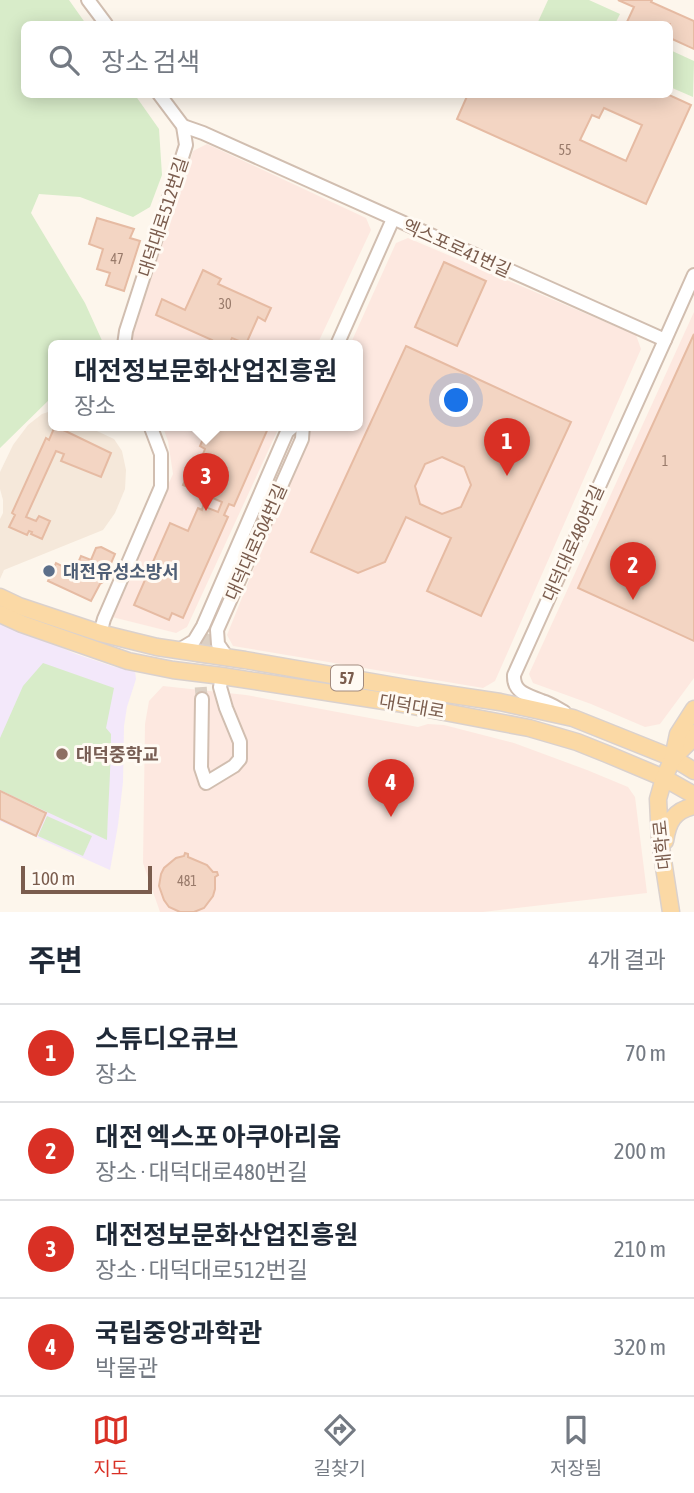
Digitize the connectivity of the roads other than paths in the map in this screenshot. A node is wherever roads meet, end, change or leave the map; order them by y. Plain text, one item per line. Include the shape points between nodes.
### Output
1 (88, 0) edge
2 (104, 21) edge
3 (162, 98) edge
4 (183, 126) junction
5 (393, 219) junction
6 (694, 275) edge
7 (125, 340) edge
8 (339, 340) edge
9 (665, 341) junction
10 (152, 431) edge
11 (288, 431) edge
12 (299, 431) edge
13 (239, 563) junction
14 (0, 597) edge
15 (0, 614) edge
16 (100, 633) junction
17 (179, 650) junction
18 (227, 657) junction
19 (222, 676) junction
20 (202, 699) tunnel mouth
21 (694, 709) edge
22 (573, 718) junction
23 (694, 733) edge
24 (673, 758) junction
25 (694, 771) edge
26 (664, 778) junction
27 (689, 792) edge
28 (694, 806) edge
29 (663, 864) junction
30 (670, 904) edge

1 - 2 street
3 - 4 street
4 - 5 street, 엑스포로41번길
4 - 7 street, 대덕대로512번길 via 186,145
5 - 8 street
5 - 9 street, 엑스포로41번길
6 - 9 street
9 - 22 street, 대덕대로480번길 via 514,675 519,690
10 - 16 street via 161,454 161,487
11 - 13 street
12 - 13 street
13 - 17 street via 194,640
13 - 18 street, 대덕대로504번길 via 218,630 218,644
14 - 16 main road, 대덕대로 / 57
15 - 19 main road, 대덕대로 / 57 via 128,661
16 - 17 main road, 대덕대로 / 57
17 - 18 main road, 대덕대로 / 57
18 - 22 main road, 대덕대로 / 57
19 - 20 street via 220,687 240,742 240,758 206,783 201,768
19 - 26 main road, 대덕대로 / 57 via 529,728 577,742
21 - 24 main road via 678,734
22 - 24 main road, 대덕대로 / 57
23 - 24 main road
24 - 25 main road, 대덕대로 / 57
24 - 26 main road, 대학로
26 - 27 main road, 대덕대로 / 57
26 - 29 main road, 대학로 via 658,817
28 - 29 main road via 676,813 669,823
29 - 30 main road, 대학로

